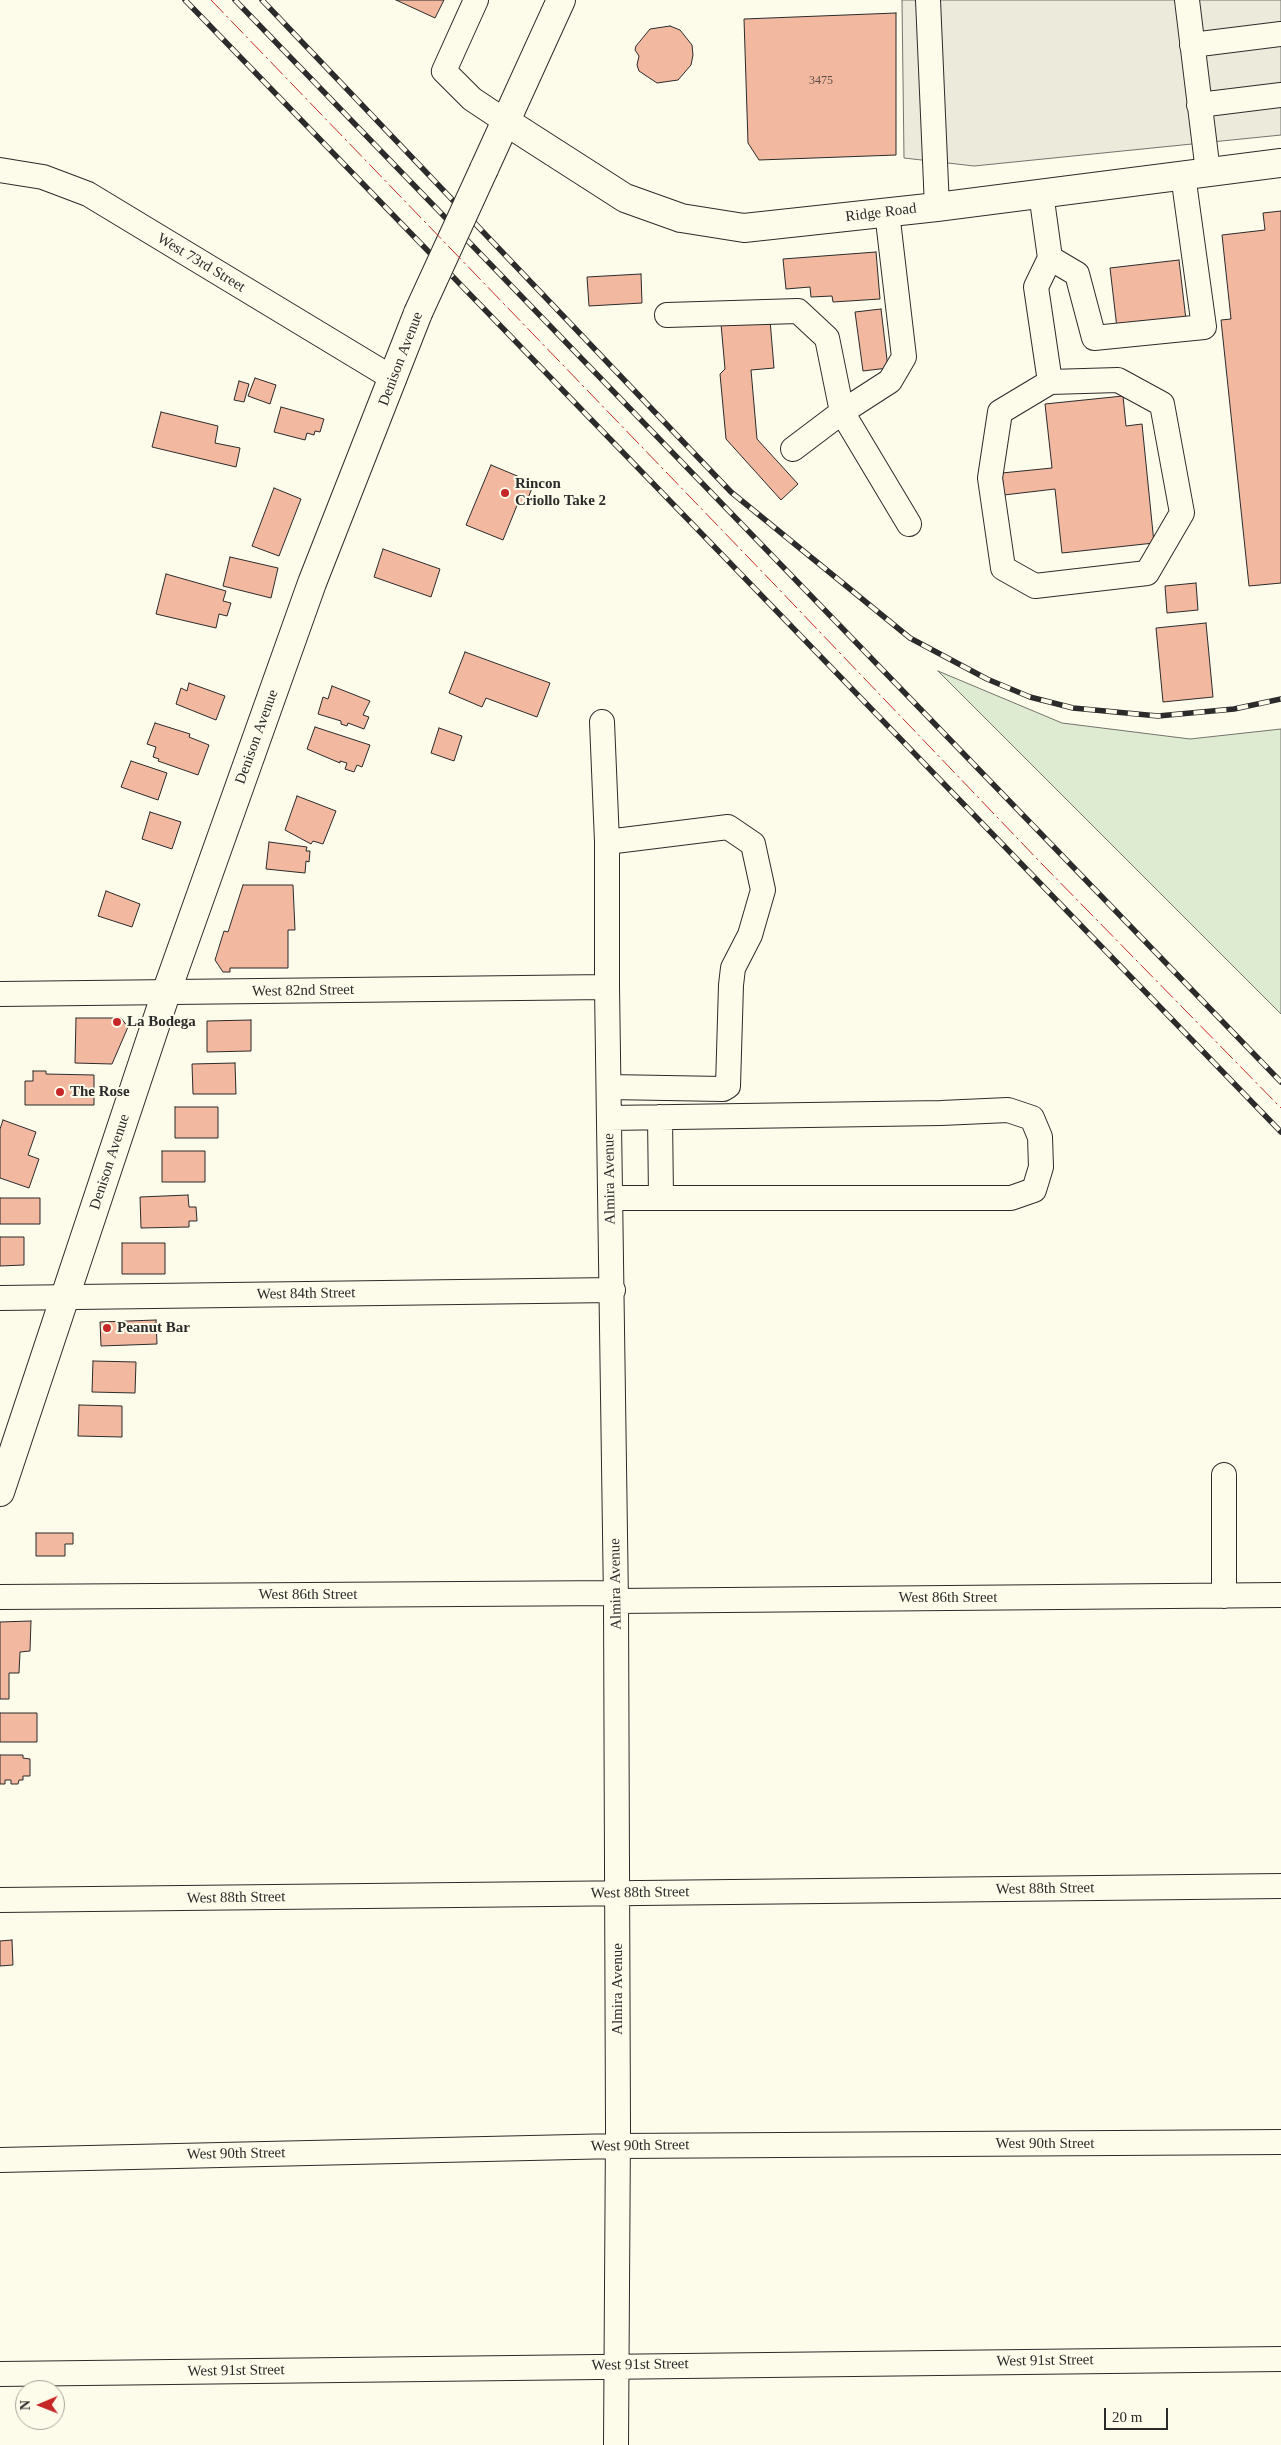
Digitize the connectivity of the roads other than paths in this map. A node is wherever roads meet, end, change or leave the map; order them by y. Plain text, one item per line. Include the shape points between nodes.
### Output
1 (476, 0) edge
2 (561, 0) edge
3 (928, 0) edge
4 (1187, 0) edge
5 (1281, 34) edge
6 (1192, 45) junction
7 (1281, 95) edge
8 (1200, 105) junction
9 (505, 121) junction
10 (1281, 163) edge
11 (0, 170) edge
12 (1196, 174) junction
13 (1041, 193) junction
14 (937, 207) junction
15 (887, 212) junction
16 (1050, 258) junction
17 (667, 315) dead end
18 (394, 379) junction
19 (1050, 382) junction
20 (842, 412) junction
21 (792, 449) dead end
22 (909, 524) dead end
23 (602, 722) dead end
24 (607, 842) junction
25 (607, 987) junction
26 (166, 993) junction
27 (0, 994) edge
28 (609, 1087) junction
29 (660, 1116) junction
30 (609, 1118) junction
31 (661, 1197) junction
32 (611, 1198) junction
33 (612, 1290) junction
34 (0, 1298) edge
35 (66, 1298) junction
36 (1224, 1475) dead end
37 (0, 1492) edge
38 (1281, 1595) edge
39 (1224, 1596) junction
40 (616, 1597) junction
41 (0, 1598) edge
42 (1281, 1886) edge
43 (617, 1894) junction
44 (0, 1900) edge
45 (1281, 2142) edge
46 (618, 2146) junction
47 (0, 2160) edge
48 (1281, 2359) edge
49 (616, 2365) junction
50 (0, 2374) edge
51 (616, 2445) edge

1 - 9 street via 444,71 472,99
2 - 9 main road, Denison Avenue
3 - 14 street
4 - 6 street
5 - 6 street
6 - 8 street
7 - 8 street
8 - 12 street
9 - 15 main road, Ridge Road via 625,198 681,218 744,228
9 - 18 main road, Denison Avenue, bridge via 418,313
10 - 12 main road, Ridge Road
11 - 18 street, West 73rd Street via 43,177 88,194
12 - 13 main road, Ridge Road
12 - 16 street via 1204,328 1094,338 1077,274
13 - 14 main road, Ridge Road
13 - 16 street
14 - 15 main road, Ridge Road
15 - 20 street via 904,356 890,381
16 - 19 street via 1036,287
17 - 20 street via 798,311 827,338
18 - 26 main road, Denison Avenue via 312,583
19 - 19 street via 1118,380 1162,404 1182,513 1147,573 1035,586 1003,568 990,478 1000,412
20 - 21 street
20 - 22 street
23 - 24 street, Almira Avenue
24 - 25 street, Almira Avenue
24 - 28 street via 728,827 753,844 763,890 750,935 733,968 728,1086 723,1089
25 - 26 street, West 82nd Street
25 - 28 street, Almira Avenue
26 - 27 street, West 82nd Street
26 - 35 main road, Denison Avenue
28 - 30 street, Almira Avenue
29 - 30 street
29 - 31 street
29 - 31 street via 1008,1110 1032,1118 1040,1138 1041,1167 1034,1190 1011,1198
30 - 32 street, Almira Avenue
31 - 32 street
32 - 33 street, Almira Avenue
33 - 35 street, West 84th Street
33 - 40 street, Almira Avenue
34 - 35 street, West 84th Street
35 - 37 main road, Denison Avenue
36 - 39 street
38 - 39 street, West 86th Street
39 - 40 street, West 86th Street
40 - 41 street, West 86th Street
40 - 43 street, Almira Avenue
42 - 43 street, West 88th Street
43 - 44 street, West 88th Street
43 - 46 street, Almira Avenue
45 - 46 street, West 90th Street
46 - 47 street, West 90th Street
46 - 49 street, Almira Avenue
48 - 49 street, West 91st Street
49 - 50 street, West 91st Street
49 - 51 street, Almira Avenue

